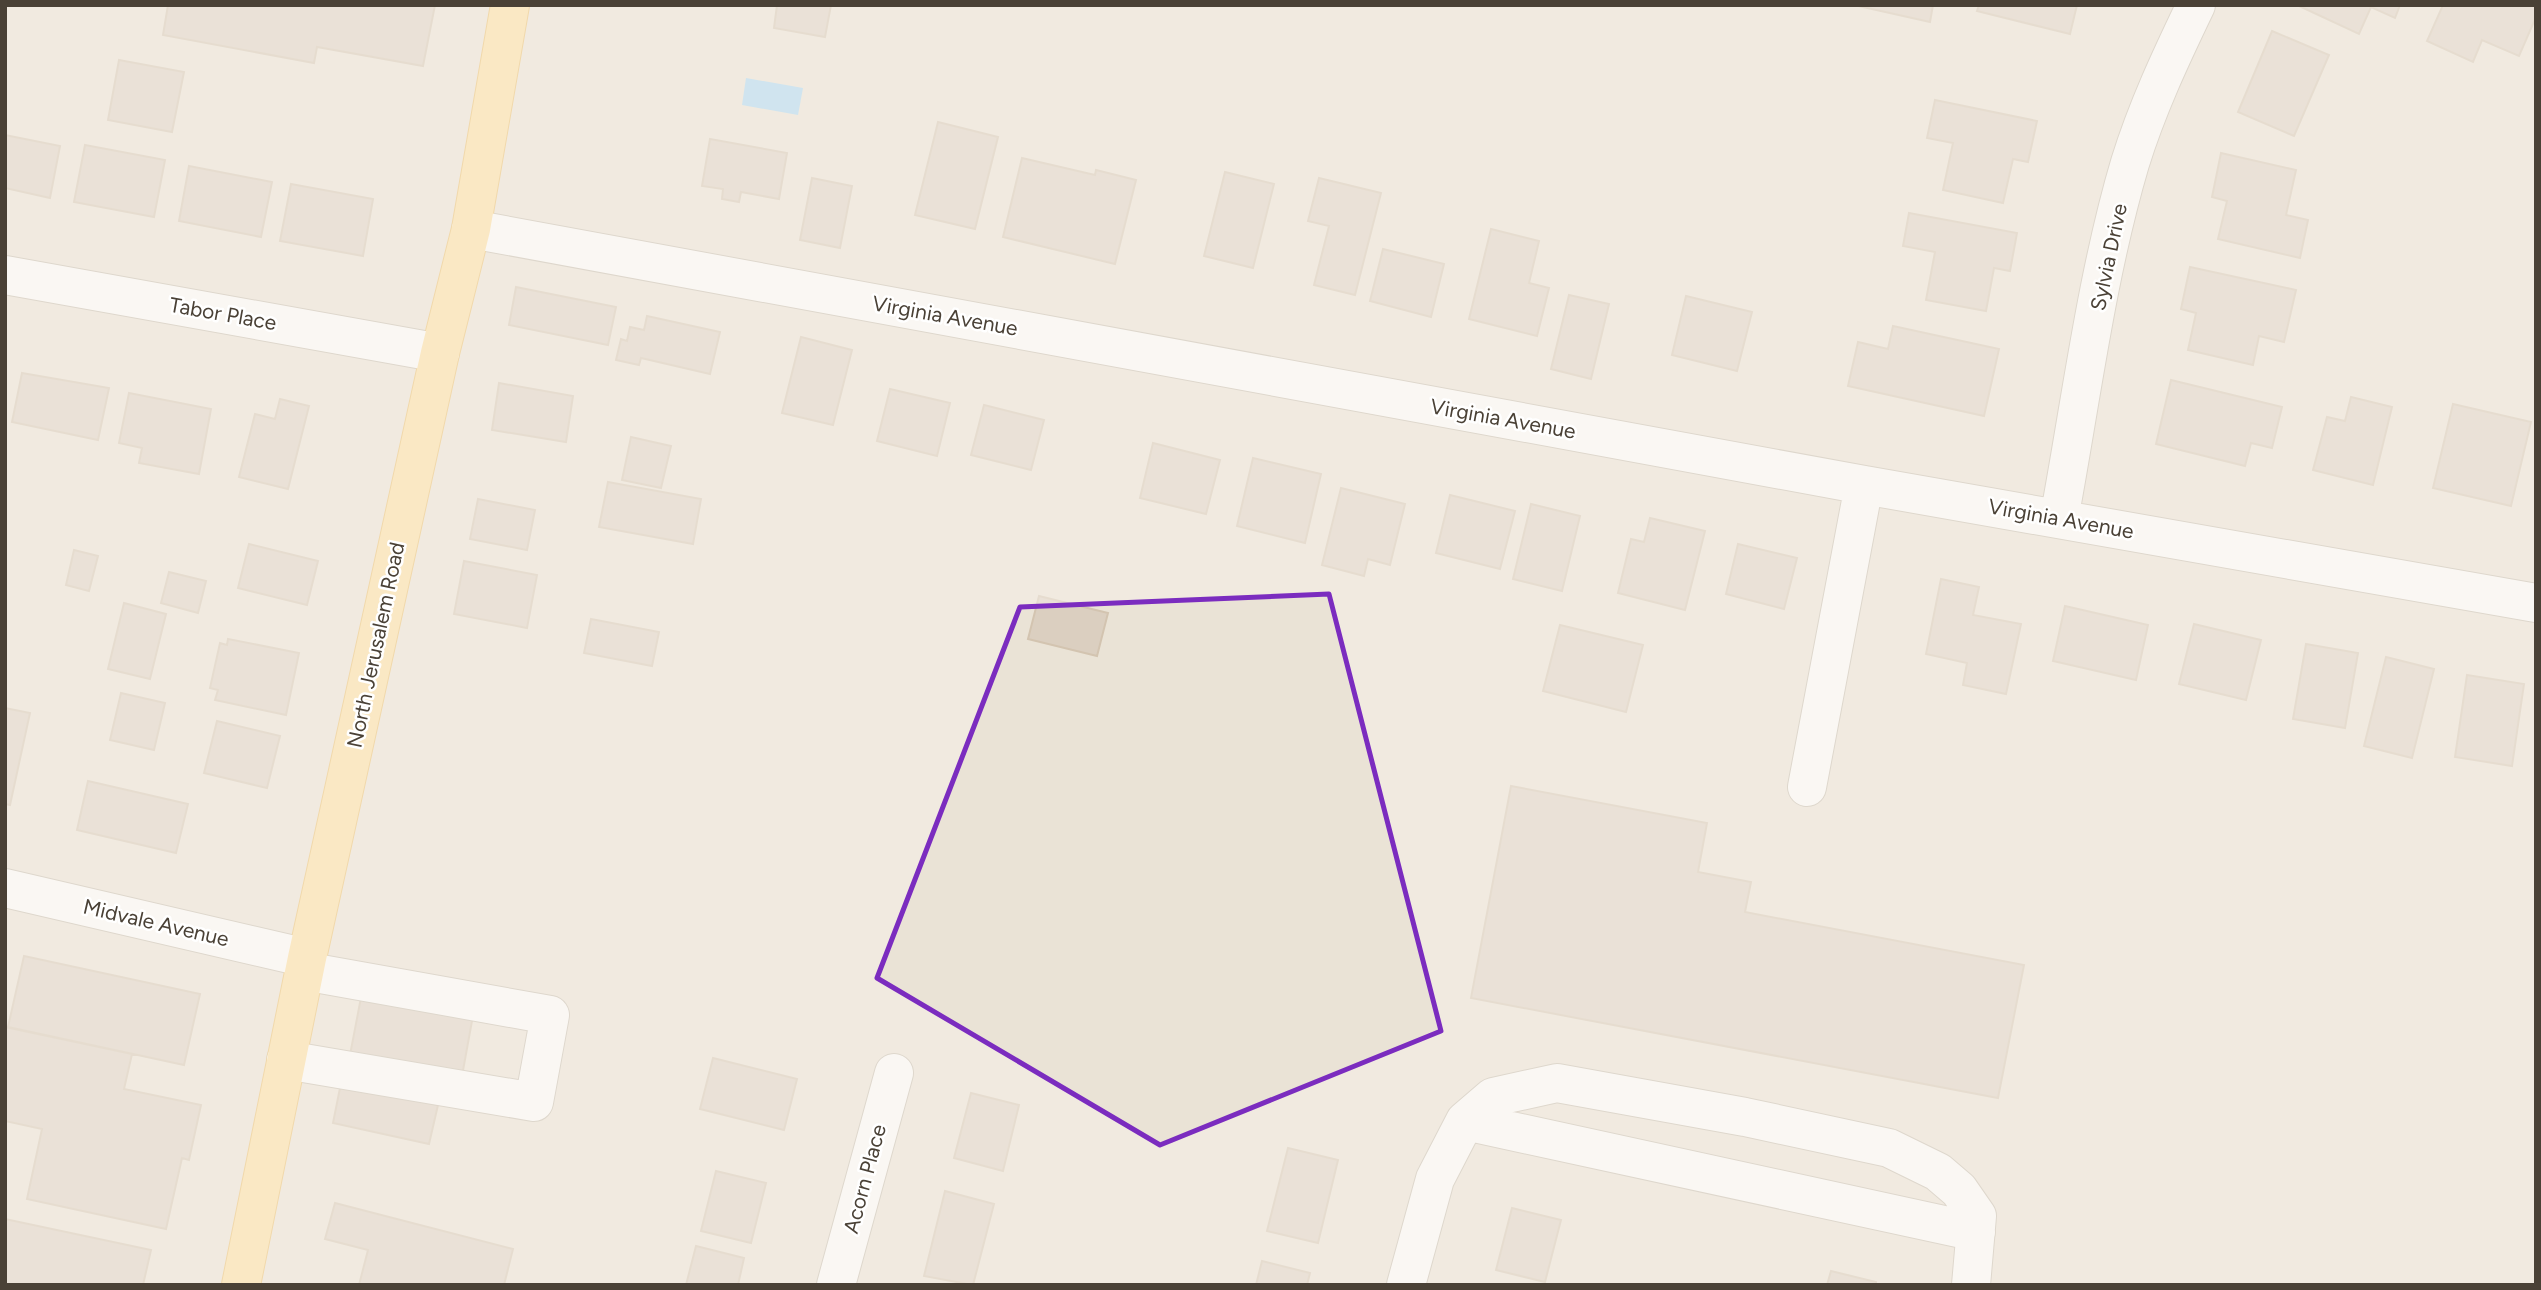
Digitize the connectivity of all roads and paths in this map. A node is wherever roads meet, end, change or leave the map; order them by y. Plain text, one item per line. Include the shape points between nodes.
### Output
1 (510, 5) edge
2 (2196, 5) edge
3 (471, 229) junction
4 (5, 275) edge
5 (440, 353) junction
6 (1864, 485) junction
7 (2059, 519) junction
8 (2536, 603) edge
9 (1807, 787) dead end
10 (5, 888) edge
11 (305, 965) junction
12 (286, 1060) junction
13 (894, 1073) dead end
14 (1465, 1121) junction
15 (1976, 1232) junction
16 (240, 1285) edge
17 (836, 1285) edge
18 (1406, 1285) edge
19 (1971, 1285) edge

1 - 3 main road, North Jerusalem Road
2 - 7 street, Sylvia Drive via 2153,97 2130,164 2107,255
3 - 5 main road, North Jerusalem Road
3 - 6 street, Virginia Avenue
4 - 5 street, Tabor Place
5 - 11 main road, North Jerusalem Road
6 - 7 street, Virginia Avenue
6 - 9 street
7 - 8 street, Virginia Avenue
10 - 11 street, Midvale Avenue
11 - 12 main road, North Jerusalem Road
11 - 12 street, Midvale Avenue via 550,1016 534,1102
12 - 16 main road, North Jerusalem Road
13 - 17 street, Acorn Place
14 - 15 street
14 - 15 street via 1493,1097 1557,1083 1889,1148 1938,1172 1959,1190 1978,1216
14 - 18 street via 1435,1179
15 - 19 street

